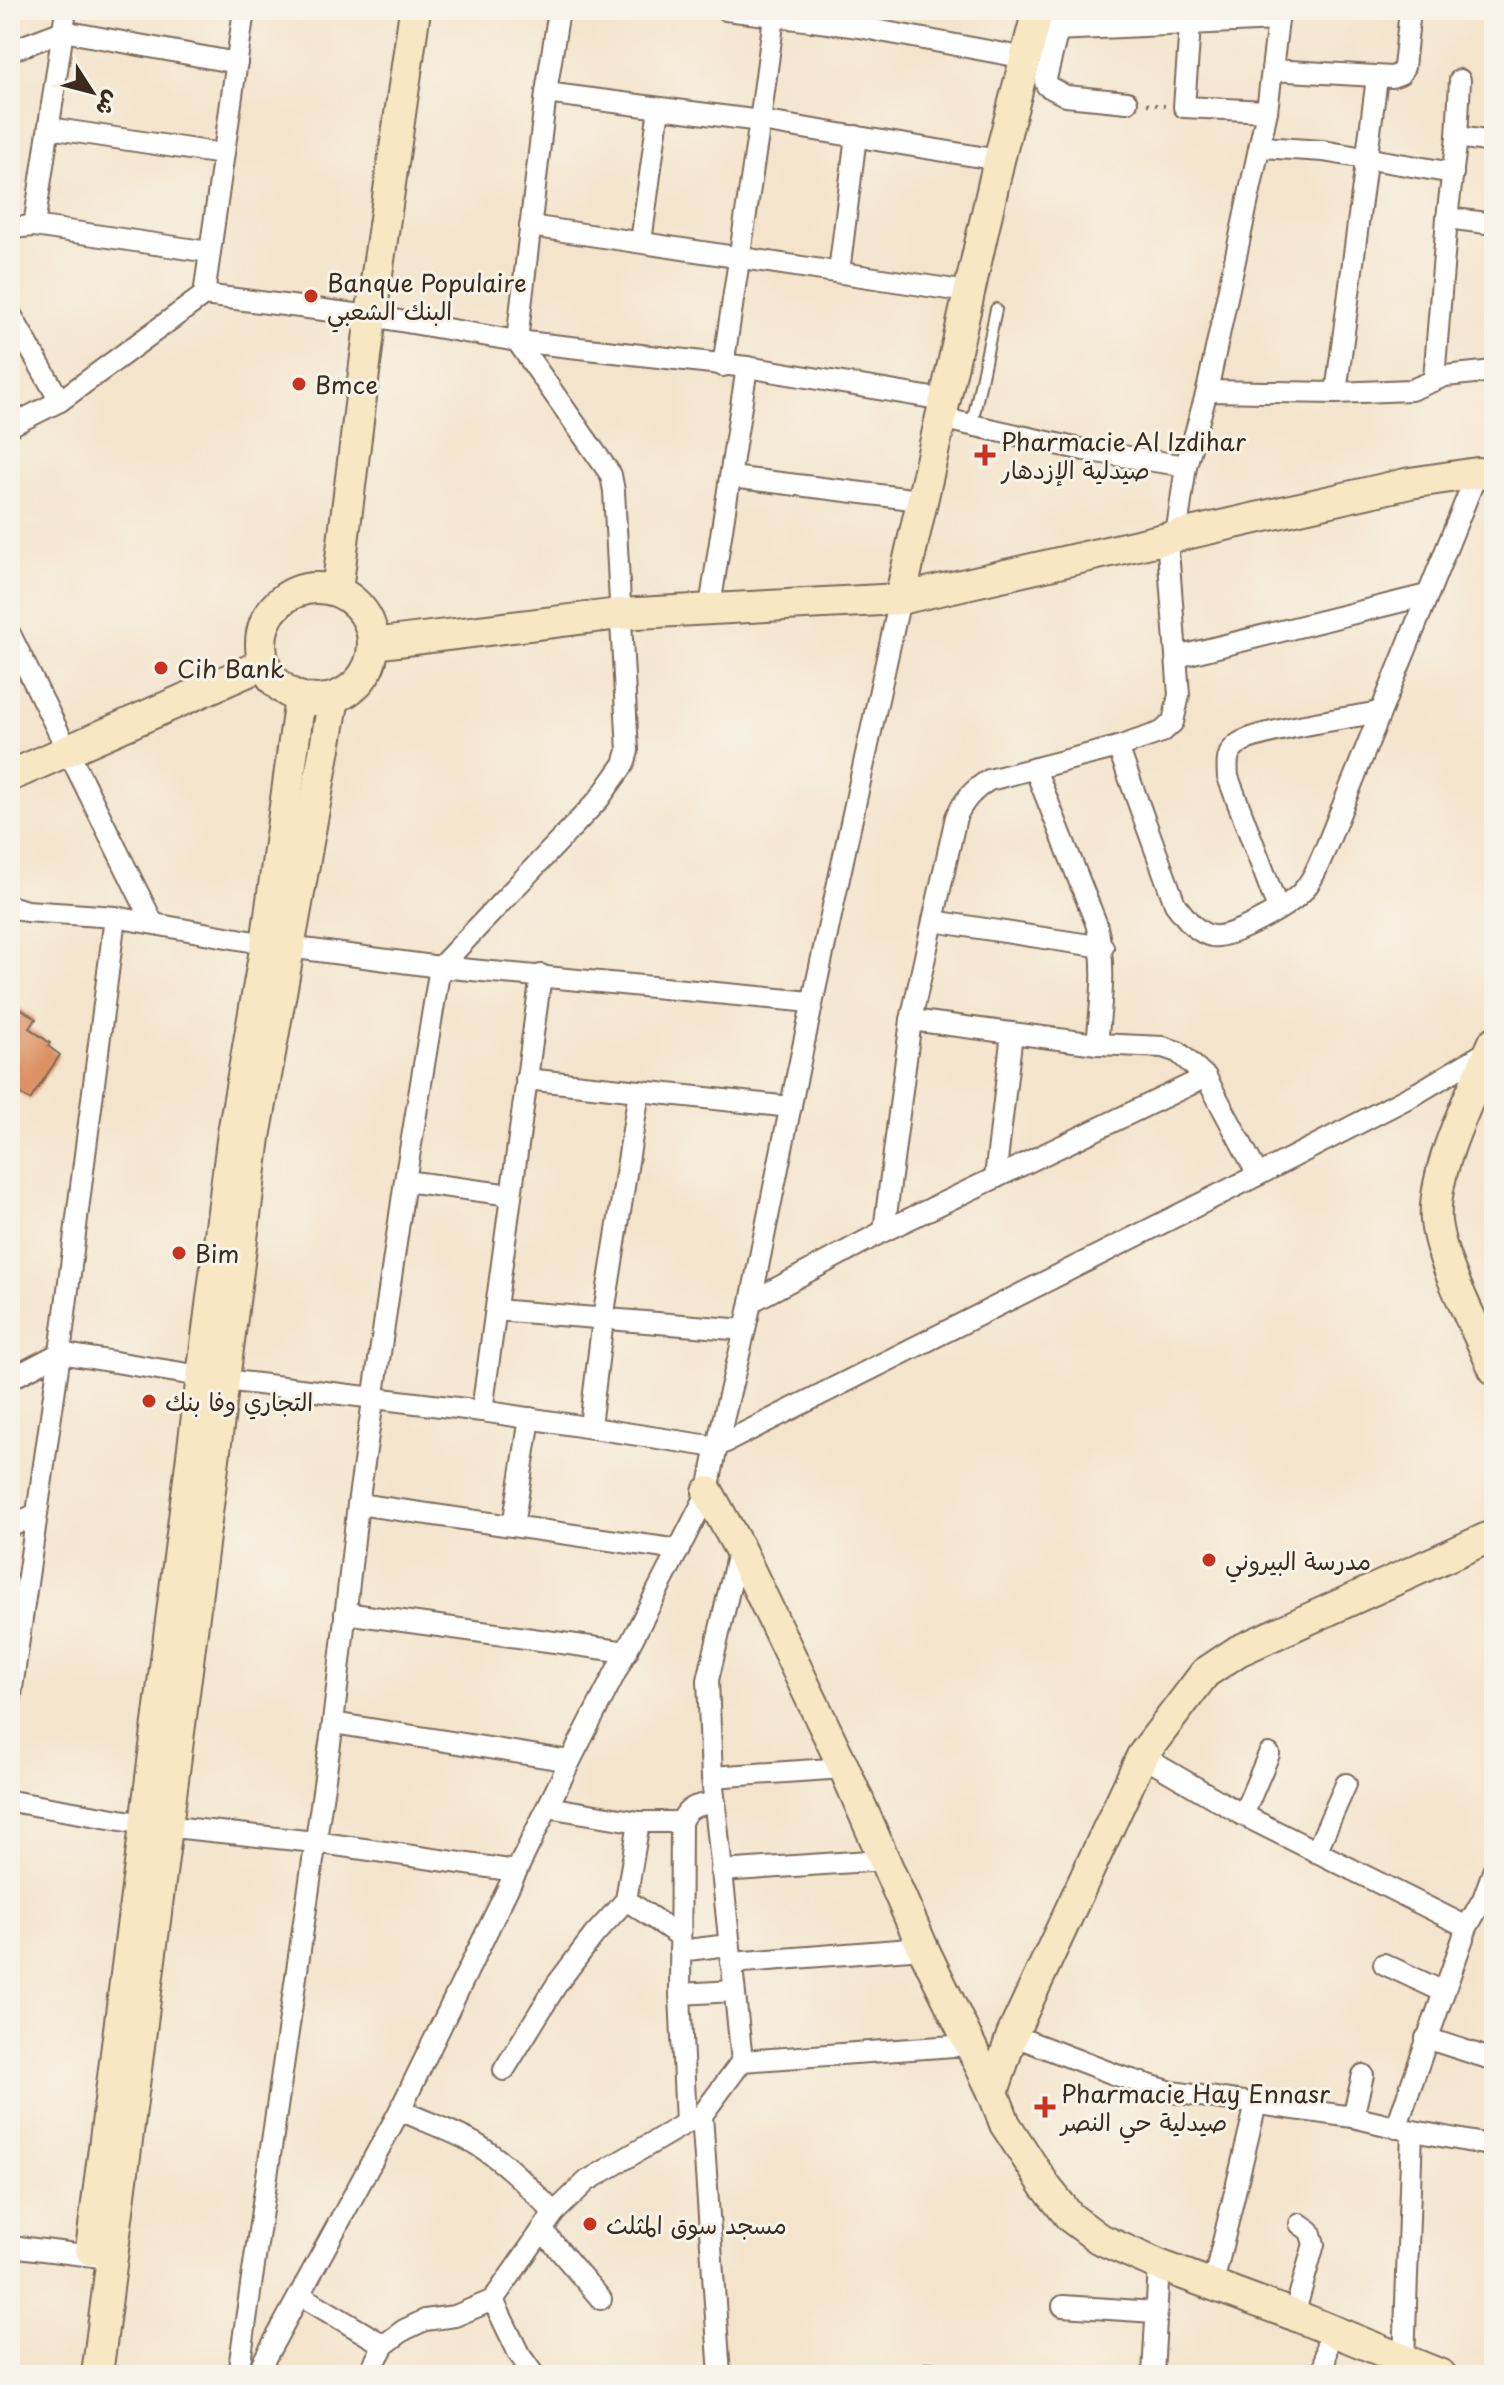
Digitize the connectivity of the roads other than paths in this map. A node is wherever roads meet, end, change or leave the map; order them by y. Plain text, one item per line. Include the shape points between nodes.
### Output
1 (66, 10) edge
2 (244, 10) edge
3 (394, 10) edge
4 (415, 10) edge
5 (559, 10) edge
6 (726, 10) edge
7 (1410, 10) edge
8 (752, 12) edge
9 (1281, 13) edge
10 (774, 17) junction
11 (860, 19) edge
12 (1190, 26) junction
13 (63, 31) junction
14 (1038, 32) edge
15 (10, 51) edge
16 (237, 63) junction
17 (1272, 70) junction
18 (1377, 78) junction
19 (1460, 80) dead end
20 (546, 93) junction
21 (1127, 102) road end
22 (659, 108) junction
23 (1267, 111) junction
24 (760, 121) junction
25 (49, 128) junction
26 (856, 136) junction
27 (1457, 137) junction
28 (1494, 142) edge
29 (1260, 147) junction
30 (222, 154) junction
31 (1365, 158) junction
32 (999, 160) junction
33 (1453, 173) junction
34 (1447, 218) junction
35 (1494, 224) edge
36 (34, 226) junction
37 (530, 226) junction
38 (10, 228) edge
39 (641, 242) junction
40 (209, 252) junction
41 (739, 257) junction
42 (839, 272) junction
43 (968, 292) junction
44 (204, 295) junction
45 (996, 309) dead end
46 (10, 313) edge
47 (361, 316) junction
48 (517, 341) junction
49 (723, 366) junction
50 (747, 367) junction
51 (1494, 371) edge
52 (1434, 379) junction
53 (1207, 391) junction
54 (1336, 393) junction
55 (60, 401) junction
56 (942, 409) junction
57 (972, 424) junction
58 (10, 426) edge
59 (1186, 466) junction
60 (1486, 474) edge
61 (731, 477) junction
62 (920, 500) junction
63 (1172, 536) junction
64 (329, 590) junction
65 (1427, 595) junction
66 (900, 599) junction
67 (710, 607) junction
68 (619, 614) junction
69 (10, 634) edge
70 (373, 644) junction
71 (1177, 657) junction
72 (264, 664) junction
73 (300, 698) junction
74 (334, 698) junction
75 (1379, 712) junction
76 (1118, 747) junction
77 (69, 750) junction
78 (1035, 769) junction
79 (10, 776) edge
80 (10, 906) edge
81 (1278, 909) junction
82 (115, 917) junction
83 (933, 921) junction
84 (153, 923) junction
85 (277, 945) junction
86 (1103, 947) junction
87 (440, 967) junction
88 (541, 975) junction
89 (811, 1002) junction
90 (911, 1020) junction
91 (1012, 1033) junction
92 (1097, 1044) junction
93 (1493, 1046) edge
94 (1206, 1077) junction
95 (526, 1079) junction
96 (639, 1092) junction
97 (791, 1107) junction
98 (1258, 1175) junction
99 (995, 1178) junction
100 (405, 1181) junction
101 (511, 1195) junction
102 (884, 1231) junction
103 (751, 1302) junction
104 (496, 1310) junction
105 (603, 1319) junction
106 (745, 1330) junction
107 (60, 1353) junction
108 (1494, 1369) edge
109 (213, 1378) junction
110 (10, 1379) edge
111 (374, 1397) junction
112 (482, 1411) junction
113 (530, 1418) junction
114 (590, 1426) junction
115 (716, 1447) junction
116 (708, 1492) junction
117 (358, 1504) junction
118 (36, 1514) junction
119 (513, 1526) junction
120 (10, 1527) edge
121 (1494, 1535) edge
122 (739, 1548) junction
123 (679, 1550) junction
124 (345, 1613) junction
125 (14, 1640) edge
126 (627, 1652) junction
127 (10, 1702) edge
128 (333, 1723) junction
129 (1269, 1754) dead end
130 (1142, 1756) junction
131 (570, 1761) junction
132 (844, 1768) junction
133 (712, 1777) junction
134 (1346, 1784) dead end
135 (10, 1801) edge
136 (715, 1803) junction
137 (547, 1807) junction
138 (1243, 1815) junction
139 (639, 1822) junction
140 (681, 1822) junction
141 (155, 1825) junction
142 (315, 1842) junction
143 (1316, 1852) junction
144 (884, 1860) junction
145 (1494, 1869) edge
146 (516, 1871) junction
147 (721, 1871) junction
148 (626, 1900) junction
149 (1489, 1901) edge
150 (1467, 1927) junction
151 (680, 1943) junction
152 (923, 1948) junction
153 (730, 1954) junction
154 (1384, 1964) dead end
155 (734, 1991) junction
156 (1444, 1992) junction
157 (680, 1994) junction
158 (1012, 2035) junction
159 (1426, 2038) junction
160 (968, 2045) junction
161 (1494, 2060) edge
162 (742, 2061) junction
163 (504, 2070) dead end
164 (1363, 2075) dead end
165 (993, 2092) junction
166 (1256, 2104) junction
167 (400, 2110) junction
168 (1353, 2117) junction
169 (694, 2119) junction
170 (1404, 2130) junction
171 (1494, 2146) edge
172 (554, 2213) junction
173 (1300, 2224) dead end
174 (542, 2230) junction
175 (10, 2246) edge
176 (100, 2257) junction
177 (1159, 2265) junction
178 (1213, 2284) junction
179 (300, 2295) junction
180 (601, 2299) dead end
181 (493, 2300) junction
182 (1063, 2306) dead end
183 (1155, 2312) junction
184 (1294, 2315) junction
185 (1328, 2330) junction
186 (384, 2345) junction
187 (1423, 2370) edge
188 (76, 2375) edge
189 (97, 2375) edge
190 (238, 2375) edge
191 (256, 2375) edge
192 (368, 2375) edge
193 (534, 2375) edge
194 (720, 2375) edge
195 (1153, 2375) edge
196 (1324, 2375) edge

1 - 13 street
2 - 16 street
3 - 47 street
4 - 47 street
5 - 20 street
6 - 8 street
7 - 18 street via 1404,67 1400,74
8 - 10 street
9 - 12 street
9 - 17 street
10 - 11 street
10 - 24 street
11 - 14 street
12 - 14 street
12 - 23 street via 1184,107
13 - 15 street
13 - 16 street
13 - 25 street
14 - 21 street via 1047,86 1066,96
14 - 32 street
16 - 30 street
17 - 18 street
17 - 23 street
18 - 31 street
19 - 27 street
20 - 22 street
20 - 37 street
22 - 24 street
22 - 39 street
23 - 29 street
24 - 26 street
24 - 41 street
25 - 30 street
25 - 36 street
26 - 32 street
26 - 42 street
27 - 28 street
27 - 33 street
29 - 31 street
29 - 53 street
30 - 40 street
31 - 33 street
31 - 54 street
32 - 43 street
33 - 34 street
34 - 35 street
34 - 52 street
36 - 38 street
36 - 40 street
37 - 39 street
37 - 48 street
39 - 41 street
40 - 44 street
41 - 42 street
41 - 49 street
42 - 43 street
43 - 56 street
44 - 47 street
44 - 55 street
45 - 57 lane
46 - 55 street
47 - 48 street
47 - 64 street
48 - 49 street
48 - 68 street via 611,475
49 - 50 street
50 - 56 street
50 - 61 street
51 - 52 street
52 - 54 street via 1411,390
53 - 54 street
53 - 59 street
55 - 58 street
56 - 57 street
56 - 62 street
57 - 59 street
59 - 63 street
60 - 63 street via 1410,483
60 - 65 street
61 - 62 street
61 - 67 street
62 - 66 street
63 - 66 street
63 - 71 street
64 - 70 street via 352,599 363,612
64 - 72 street via 302,590 272,610 263,627
65 - 71 street
65 - 75 street
66 - 67 street
66 - 89 street
67 - 68 street
68 - 70 street
68 - 87 street via 629,735 624,764 599,799
69 - 77 street
70 - 74 street via 362,677
71 - 76 street via 1179,695 1173,722 1162,732
72 - 73 street via 272,679
72 - 77 street
73 - 74 street
73 - 85 street
74 - 85 street
75 - 81 street via 1312,880
75 - 81 street via 1260,735 1231,751 1228,777
76 - 78 street
76 - 81 street via 1175,904 1189,923 1214,936 1230,934
77 - 79 street
77 - 84 street
78 - 83 street via 989,780 964,800
78 - 86 street
80 - 82 street
82 - 84 street
82 - 107 street
83 - 86 street
83 - 90 street
84 - 85 street
85 - 87 street
85 - 109 street via 233,1133
86 - 92 street
87 - 88 street
87 - 100 street
88 - 89 street
88 - 95 street
89 - 97 street
90 - 91 street
90 - 102 street
91 - 92 street
91 - 99 street
92 - 94 street via 1163,1047 1178,1052
93 - 98 street via 1419,1092
93 - 108 street via 1446,1160 1436,1223
94 - 98 street
94 - 99 street
95 - 96 street
95 - 101 street
96 - 97 street
96 - 105 street
97 - 103 street
98 - 115 street
99 - 102 street
100 - 101 street
100 - 111 street
101 - 104 street
102 - 103 street
103 - 106 street
104 - 105 street
104 - 112 street
105 - 106 street
105 - 114 street
106 - 115 street
107 - 109 street
107 - 110 street
107 - 118 street
109 - 111 street
109 - 141 street
111 - 112 street
111 - 117 street
112 - 113 street
113 - 114 street
113 - 119 street
114 - 115 street
115 - 116 street
116 - 122 street
116 - 123 street
117 - 119 street
117 - 124 street
118 - 120 street
118 - 125 street
119 - 123 street
121 - 130 street via 1238,1651 1205,1673
122 - 132 street
122 - 133 street via 708,1680
123 - 126 street
124 - 126 street
124 - 128 street
125 - 127 street
126 - 131 street
128 - 131 street
128 - 142 street
129 - 138 street
130 - 138 street
130 - 158 street
131 - 137 street
132 - 133 street
132 - 144 street
133 - 136 street
134 - 143 street
135 - 141 street
136 - 140 street via 693,1806
136 - 147 street
137 - 139 street
137 - 146 street
138 - 143 street
139 - 140 street
139 - 148 street
140 - 151 street
141 - 142 street
141 - 176 street
142 - 146 street
142 - 190 street
143 - 150 street
144 - 147 street
144 - 152 street
145 - 149 street
146 - 167 street
147 - 153 street
148 - 151 street
148 - 163 street via 557,1984
149 - 150 street
150 - 156 street
151 - 153 street
151 - 157 street
152 - 153 street
152 - 160 street
153 - 155 street
154 - 156 street
155 - 157 street
155 - 162 street
156 - 159 street
157 - 169 street
158 - 165 street
158 - 166 street via 1172,2092
159 - 161 street
159 - 170 street
160 - 162 street
160 - 165 street
162 - 169 street
164 - 168 street
165 - 177 street via 1005,2124 1070,2217 1098,2238
166 - 168 street
166 - 178 street
167 - 172 street via 495,2157
167 - 179 street
168 - 170 street
169 - 172 street via 587,2181
169 - 194 street
170 - 171 street
170 - 187 street
172 - 174 street
173 - 184 street via 1310,2231 1314,2244
174 - 180 street
174 - 181 street
175 - 176 street
176 - 188 street
176 - 189 street
177 - 178 street
177 - 183 street
178 - 184 street
179 - 186 street
179 - 191 street
181 - 186 street via 455,2316 425,2320
181 - 193 street
182 - 183 street
183 - 195 street
184 - 185 street
185 - 187 street
185 - 196 street
186 - 192 street

